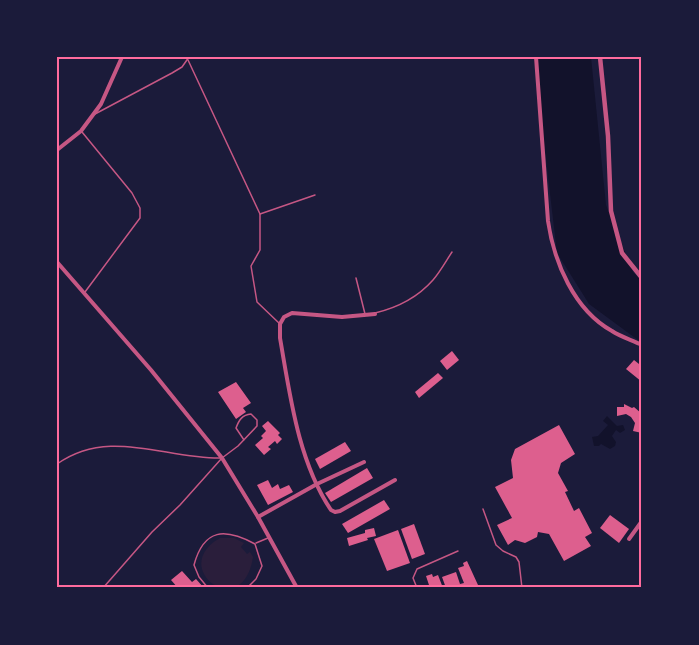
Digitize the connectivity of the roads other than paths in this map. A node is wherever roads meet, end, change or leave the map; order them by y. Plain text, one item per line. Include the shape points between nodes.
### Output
1 (122, 57) edge
2 (536, 57) edge
3 (600, 57) edge
4 (188, 58) edge
5 (92, 116) junction
6 (81, 131) junction
7 (57, 150) edge
8 (315, 195) dead end
9 (260, 214) junction
10 (452, 252) dead end
11 (57, 262) edge
12 (356, 278) dead end
13 (642, 278) edge
14 (84, 294) junction
15 (375, 314) joint
16 (365, 315) junction
17 (280, 324) junction
18 (642, 345) edge
19 (244, 440) junction
20 (222, 458) junction
21 (364, 462) dead end
22 (57, 464) edge
23 (395, 480) dead end
24 (317, 484) junction
25 (483, 509) dead end
26 (258, 517) junction
27 (642, 521) edge
28 (269, 538) junction
29 (628, 539) dead end
30 (255, 544) junction
31 (458, 551) dead end
32 (103, 588) edge
33 (208, 588) edge
34 (248, 588) edge
35 (297, 588) edge
36 (417, 588) edge
37 (522, 588) edge

1 - 5 street
2 - 18 street via 548,221 559,264 592,315 611,331
3 - 13 street via 611,211 622,253
4 - 5 lane via 182,67
4 - 9 lane
5 - 6 street
6 - 7 street
6 - 14 lane via 140,207 134,229
8 - 9 lane
9 - 17 lane via 260,250 251,266 256,302
10 - 15 lane via 426,287 392,309
11 - 14 street
12 - 16 lane
14 - 20 street
15 - 16 street
16 - 17 street via 291,313
17 - 24 street via 299,434
19 - 19 lane via 256,426 257,420 251,414 239,420 236,428
19 - 20 lane
20 - 22 lane via 118,446 75,452
20 - 26 street
20 - 32 lane
21 - 24 street
23 - 24 street via 338,512 331,510
24 - 26 street
25 - 37 lane via 499,548 519,562
26 - 28 street
27 - 29 street
28 - 30 lane
28 - 35 street
30 - 33 lane via 221,532 207,540 196,555 194,566
30 - 34 lane via 262,566
31 - 36 lane via 417,569

